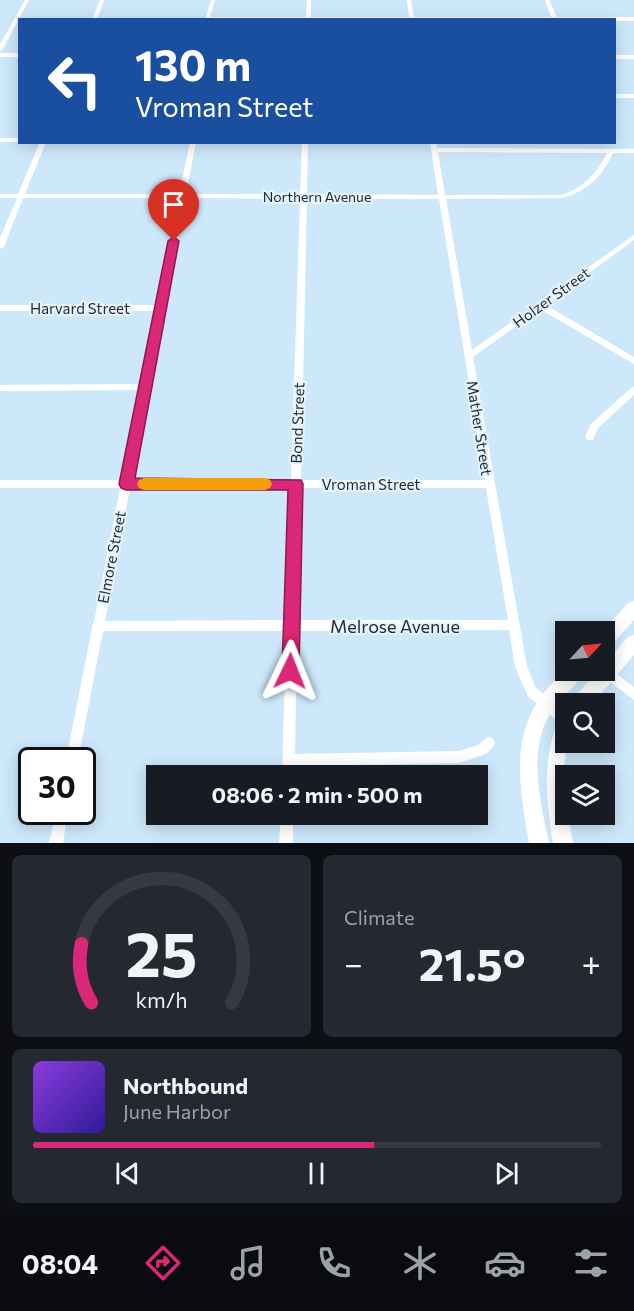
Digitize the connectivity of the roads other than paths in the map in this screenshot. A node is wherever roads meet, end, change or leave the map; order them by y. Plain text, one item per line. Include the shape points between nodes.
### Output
1 (27, 0) edge
2 (102, 0) edge
3 (213, 0) edge
4 (309, 0) edge
5 (409, 0) edge
6 (547, 0) edge
7 (95, 18) edge
8 (207, 18) edge
9 (308, 18) edge
10 (412, 18) edge
11 (555, 18) edge
12 (616, 19) edge
13 (634, 19) edge
14 (0, 48) edge
15 (0, 55) edge
16 (18, 55) edge
17 (616, 57) edge
18 (634, 57) edge
19 (616, 96) edge
20 (634, 96) edge
21 (0, 141) edge
22 (18, 141) edge
23 (42, 144) edge
24 (193, 144) edge
25 (305, 144) edge
26 (434, 146) edge
27 (611, 150) junction
28 (634, 151) edge
29 (0, 196) edge
30 (21, 196) junction
31 (183, 196) junction
32 (303, 196) junction
33 (442, 196) junction
34 (634, 237) edge
35 (0, 247) edge
36 (540, 305) junction
37 (0, 308) edge
38 (160, 308) junction
39 (468, 357) junction
40 (634, 361) edge
41 (145, 387) junction
42 (0, 388) edge
43 (634, 390) edge
44 (590, 437) dead end
45 (0, 484) edge
46 (126, 484) junction
47 (296, 484) junction
48 (489, 484) junction
49 (634, 608) edge
50 (513, 625) junction
51 (97, 626) junction
52 (292, 627) junction
53 (615, 629) edge
54 (634, 644) edge
55 (615, 663) edge
56 (615, 679) edge
57 (567, 681) edge
58 (599, 681) edge
59 (589, 693) edge
60 (634, 694) edge
61 (545, 706) junction
62 (555, 713) edge
63 (489, 743) dead end
64 (74, 747) edge
65 (557, 753) edge
66 (288, 760) junction
67 (288, 765) edge
68 (59, 825) edge
69 (286, 825) edge
70 (56, 843) edge
71 (286, 843) edge
72 (539, 843) edge
73 (563, 843) edge

1 - 14 street
2 - 7 street
3 - 8 street
4 - 9 street
5 - 10 street
6 - 11 street
12 - 13 street
15 - 16 street
17 - 18 street
19 - 20 street
21 - 22 street
23 - 30 street
24 - 31 street, Elmore Street
25 - 32 street, Bond Street
26 - 27 street
26 - 33 street, Mather Street
27 - 28 street
27 - 33 street, Northern Avenue via 593,182 574,194
29 - 30 street, Northern Avenue
30 - 31 street, Northern Avenue
30 - 35 street
31 - 32 street, Northern Avenue
31 - 38 street, Elmore Street
32 - 33 street, Northern Avenue
32 - 47 street, Bond Street
33 - 39 street, Mather Street
34 - 36 street, Holzer Street
36 - 39 street, Holzer Street
36 - 40 street
37 - 38 street, Harvard Street
38 - 41 street, Elmore Street
39 - 48 street, Mather Street
41 - 42 street
41 - 46 street, Elmore Street
43 - 44 street via 594,426
45 - 46 street, Vroman Street
46 - 47 street, Vroman Street
46 - 51 street, Elmore Street
47 - 48 street, Vroman Street
47 - 52 street, Bond Street
48 - 50 street, Mather Street
49 - 53 main road
50 - 52 street, Melrose Avenue
50 - 61 street, Mather Street via 524,677
51 - 52 street, Melrose Avenue
51 - 64 street, Elmore Street
52 - 66 street, Bond Street
54 - 55 main road
56 - 60 street
57 - 61 main road
58 - 59 main road
61 - 62 street, Mather Street
61 - 72 main road via 535,728 528,784
63 - 66 street via 482,750 459,757
65 - 73 main road, Mather Street
66 - 67 street, Bond Street
68 - 70 street
69 - 71 street

